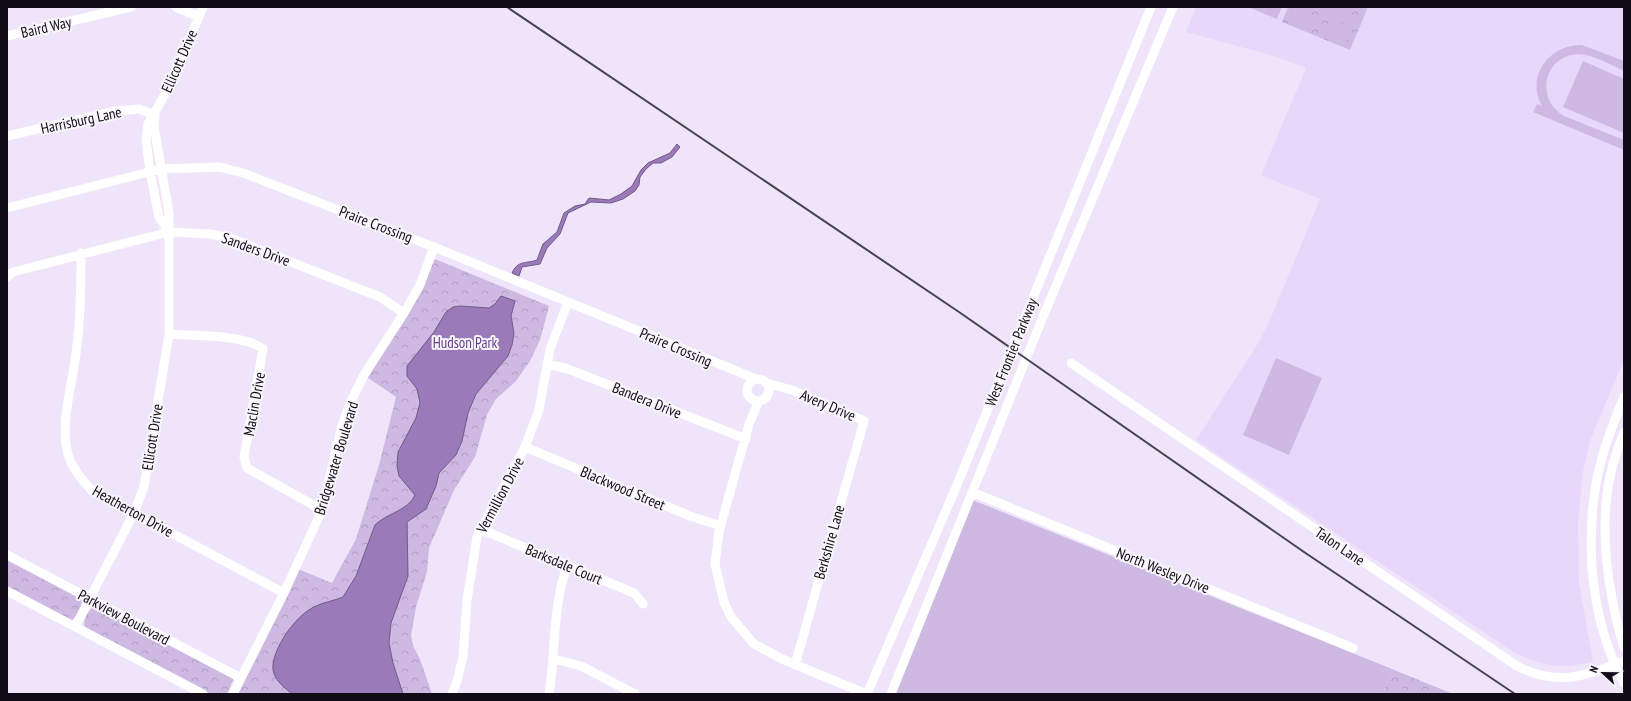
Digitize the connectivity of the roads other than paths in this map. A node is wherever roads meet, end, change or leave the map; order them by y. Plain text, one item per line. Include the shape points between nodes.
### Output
1 (131, 7) edge
2 (176, 7) edge
3 (203, 7) edge
4 (1151, 7) edge
5 (1173, 7) edge
6 (116, 9) edge
7 (199, 17) junction
8 (7, 36) edge
9 (155, 115) junction
10 (7, 136) edge
11 (161, 169) junction
12 (150, 171) junction
13 (7, 208) edge
14 (169, 232) junction
15 (434, 247) junction
16 (81, 253) junction
17 (7, 277) edge
18 (568, 302) junction
19 (404, 313) junction
20 (169, 334) junction
21 (1071, 363) dead end
22 (547, 364) junction
23 (731, 370) junction
24 (756, 379) junction
25 (766, 383) junction
26 (748, 386) junction
27 (792, 390) junction
28 (750, 397) junction
29 (1624, 397) edge
30 (763, 398) junction
31 (864, 421) joint
32 (749, 424) junction
33 (1624, 432) edge
34 (746, 439) junction
35 (525, 448) junction
36 (973, 489) junction
37 (322, 510) junction
38 (134, 513) junction
39 (721, 526) junction
40 (480, 529) junction
41 (1605, 532) junction
42 (1592, 533) junction
43 (7, 555) edge
44 (568, 565) junction
45 (7, 591) edge
46 (284, 593) junction
47 (90, 599) junction
48 (643, 604) dead end
49 (75, 627) junction
50 (1353, 648) dead end
51 (1624, 648) edge
52 (554, 659) junction
53 (1624, 661) edge
54 (795, 665) junction
55 (1614, 665) junction
56 (241, 678) junction
57 (1624, 683) edge
58 (203, 694) edge
59 (233, 694) edge
60 (452, 694) edge
61 (549, 694) edge
62 (635, 694) edge
63 (867, 694) edge
64 (890, 694) edge

1 - 6 street, Baird Way
2 - 7 street
3 - 7 street, Ellicott Drive
4 - 63 street, West Frontier Parkway via 960,478
5 - 36 street, West Frontier Parkway
6 - 8 street, Baird Way
7 - 9 street, Ellicott Drive
9 - 10 street, Harrisburg Lane via 139,109 116,111
9 - 11 street, Ellicott Drive via 154,126
9 - 12 street, Ellicott Drive via 148,124 146,139
11 - 12 street, Praire Crossing
11 - 14 street, Ellicott Drive via 169,213
11 - 15 street, Praire Crossing via 220,167 242,173
12 - 13 street, Praire Crossing
12 - 14 street, Ellicott Drive via 159,217
14 - 16 street, Sanders Drive
14 - 19 street, Sanders Drive via 230,238 380,297
14 - 20 street, Ellicott Drive
15 - 18 street, Praire Crossing
15 - 19 street, Bridgewater Boulevard via 420,285
16 - 17 street, Sanders Drive via 12,272
16 - 38 street, Heatherton Drive via 78,345 65,431 68,454 76,472 91,490
18 - 22 street, Vermillion Drive
18 - 23 street, Praire Crossing
19 - 37 street, Bridgewater Boulevard via 364,375 350,403 341,429
20 - 37 street, Maclin Drive via 242,339 263,349 244,458 247,468
20 - 38 street, Ellicott Drive via 144,487
21 - 55 street, Talon Lane via 1517,666 1541,676 1559,678 1585,675
22 - 34 street, Bandera Drive via 568,369
22 - 35 street, Vermillion Drive via 539,410
23 - 24 street, Praire Crossing
23 - 26 street, Praire Crossing
24 - 25 street
24 - 26 street
25 - 27 street, Avery Drive
25 - 30 street via 769,389
26 - 28 street via 747,392
27 - 30 street, Avery Drive
27 - 31 street, Avery Drive
28 - 30 street
28 - 32 street
29 - 42 street via 1596,484
30 - 32 street
31 - 54 street, Berkshire Lane
32 - 34 street
33 - 41 street via 1610,473
34 - 39 street
35 - 39 street, Blackwood Street via 690,516
35 - 40 street, Vermillion Drive
36 - 50 street, North Wesley Drive
36 - 64 street, West Frontier Parkway
37 - 46 street, Bridgewater Boulevard
38 - 46 street, Heatherton Drive
38 - 47 street, Ellicott Drive
39 - 54 street via 715,564 721,592 731,617 754,644
40 - 44 street, Barksdale Court
40 - 60 street, Vermillion Drive via 470,570 460,671
41 - 42 street
41 - 51 street via 1614,614
42 - 55 street via 1595,595 1604,636
43 - 47 street, Parkview Boulevard
44 - 48 street, Barksdale Court via 634,593
44 - 52 street via 559,593
45 - 49 street, Parkview Boulevard
46 - 56 street, Bridgewater Boulevard
47 - 49 street, Ellicott Drive
47 - 56 street, Parkview Boulevard
49 - 58 street, Parkview Boulevard
52 - 61 street
52 - 62 street via 581,666
53 - 55 street, Talon Lane
54 - 63 street
55 - 57 street
56 - 59 street, Bridgewater Boulevard

